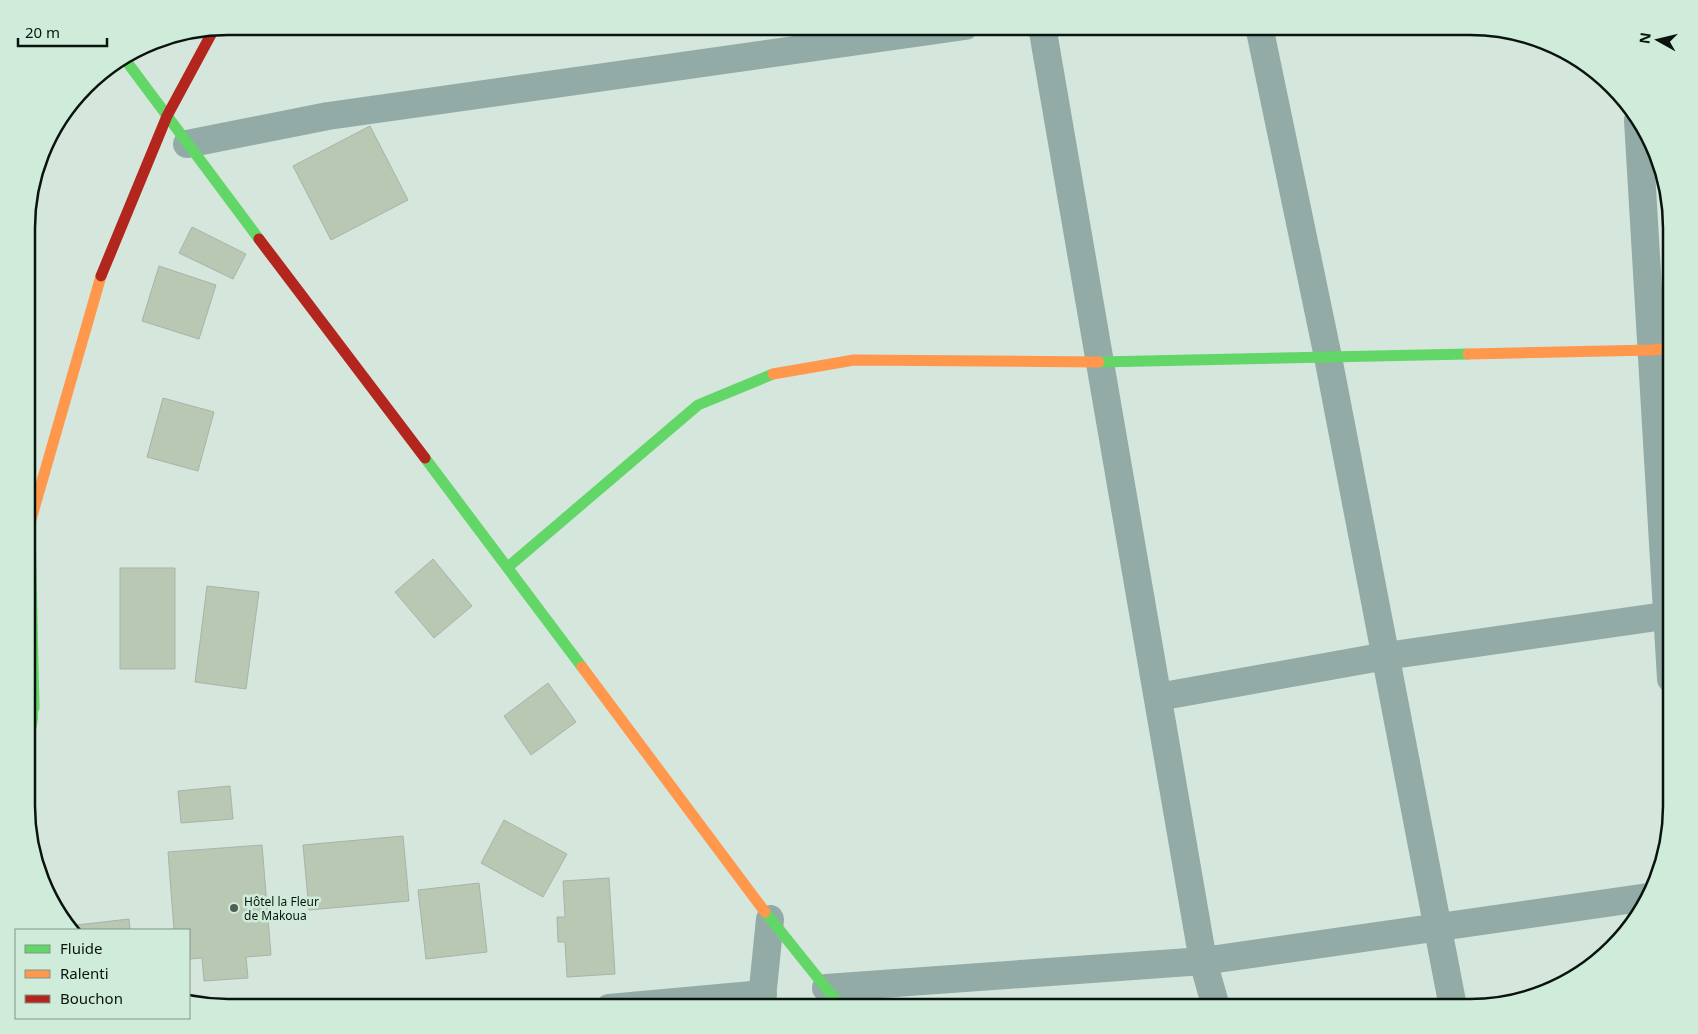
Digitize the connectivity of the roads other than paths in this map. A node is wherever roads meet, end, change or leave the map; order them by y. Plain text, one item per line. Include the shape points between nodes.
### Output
1 (901, 35) edge
2 (1044, 35) edge
3 (1261, 35) edge
4 (210, 36) edge
5 (128, 63) edge
6 (166, 116) junction
7 (1640, 136) edge
8 (187, 144) junction
9 (1661, 349) edge
10 (1328, 357) junction
11 (1100, 362) junction
12 (1663, 416) edge
13 (35, 506) edge
14 (508, 567) junction
15 (1663, 616) edge
16 (1386, 656) junction
17 (1158, 697) junction
18 (1639, 898) edge
19 (770, 919) junction
20 (1438, 927) junction
21 (1204, 961) junction
22 (834, 998) edge
23 (762, 999) edge
24 (1214, 999) edge
25 (1452, 999) edge

1 - 8 street via 328,116
2 - 11 street
3 - 10 street
4 - 6 street
5 - 6 street
6 - 8 street
6 - 13 street via 102,272
7 - 9 street
8 - 14 street
9 - 10 street
9 - 12 street
10 - 11 street
10 - 16 street
11 - 14 street via 854,360 777,372 698,405
11 - 17 street
14 - 19 street
15 - 16 street
16 - 17 street
16 - 20 street
17 - 21 street
18 - 20 street
19 - 22 street
19 - 23 street
20 - 21 street
20 - 25 street
21 - 22 street
21 - 24 street

